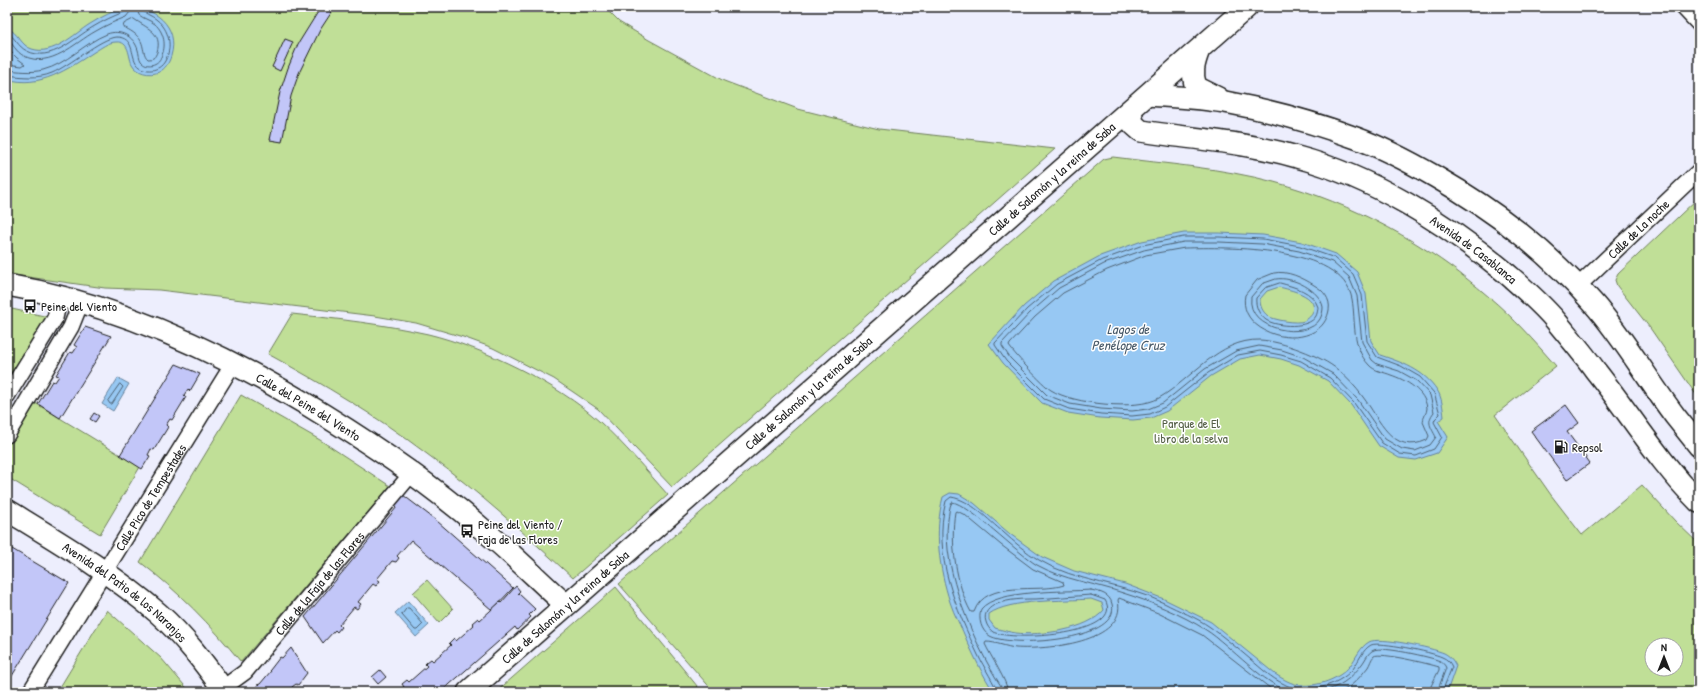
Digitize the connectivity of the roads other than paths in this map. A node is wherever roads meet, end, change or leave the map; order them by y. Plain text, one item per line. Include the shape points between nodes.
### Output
1 (1247, 7) edge
2 (1683, 7) edge
3 (1699, 24) edge
4 (1199, 50) junction
5 (1158, 96) junction
6 (1230, 103) junction
7 (1130, 110) junction
8 (1160, 134) junction
9 (1102, 135) junction
10 (1699, 170) edge
11 (7, 285) edge
12 (1578, 286) junction
13 (60, 296) junction
14 (82, 302) junction
15 (53, 321) junction
16 (71, 326) junction
17 (233, 364) junction
18 (7, 396) edge
19 (7, 435) edge
20 (1699, 446) edge
21 (412, 473) junction
22 (1699, 502) edge
23 (7, 510) edge
24 (105, 572) junction
25 (566, 605) junction
26 (224, 690) edge
27 (30, 692) edge
28 (468, 692) edge

1 - 4 street
2 - 3 street
4 - 5 street
4 - 6 street via 1192,70 1196,87
5 - 6 street
5 - 7 street, Calle de Salomón y la reina de Saba
5 - 8 street via 1160,99 1149,110 1148,118 1150,126
6 - 12 street via 1308,122 1357,138 1405,159 1500,217 1547,255
7 - 8 street via 1136,127 1141,131
7 - 9 street, Calle de Salomón y la reina de Saba
8 - 9 street
8 - 22 street, Avenida de Casablanca via 1215,140 1298,157 1375,188 1453,232 1520,285 1554,319 1595,369 1655,453
9 - 25 street, Calle de Salomón y la reina de Saba
10 - 12 street, Calle de La noche
11 - 13 street, Calle del Peine del Viento
12 - 20 street via 1616,332
13 - 14 street, Calle del Peine del Viento
13 - 15 street
14 - 16 street
14 - 17 street, Calle del Peine del Viento via 159,330
15 - 16 street
15 - 18 street
16 - 19 street
17 - 21 street, Calle del Peine del Viento via 296,398
17 - 24 street, Calle Pico de Tempestades
21 - 25 street, Calle del Peine del Viento via 481,527
21 - 26 street, Calle de la Faja de las Flores via 245,672
23 - 24 street, Avenida del Patio de los Naranjos
24 - 26 street, Avenida del Patio de los Naranjos via 159,614 192,648
24 - 27 street, Calle Pico de Tempestades
25 - 28 street, Calle de Salomón y la reina de Saba

